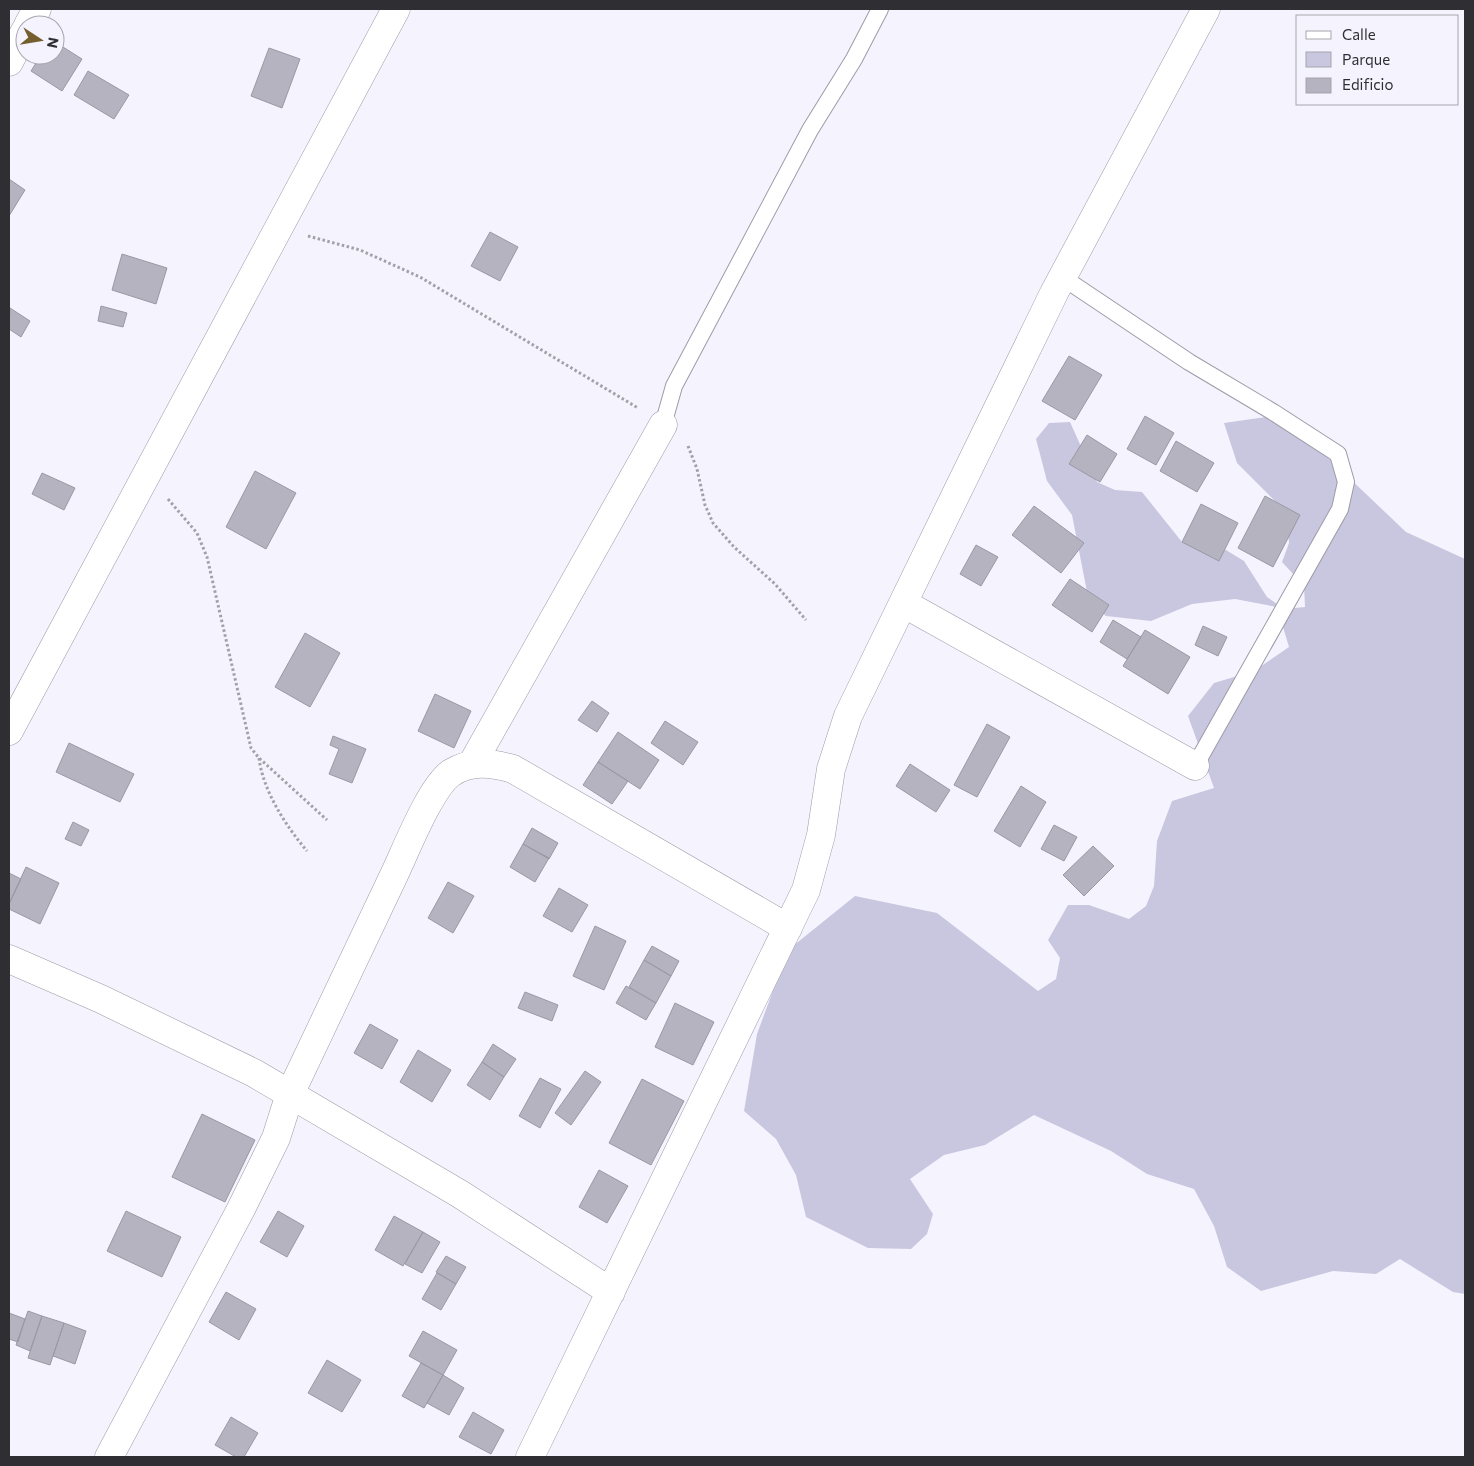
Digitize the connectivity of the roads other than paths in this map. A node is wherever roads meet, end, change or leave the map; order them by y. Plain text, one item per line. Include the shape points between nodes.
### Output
1 (396, 9) edge
2 (880, 9) edge
3 (1206, 9) edge
4 (15, 51) edge
5 (9, 62) edge
6 (1062, 277) junction
7 (663, 425) joint
8 (903, 603) junction
9 (9, 731) edge
10 (472, 764) junction
11 (1195, 766) joint
12 (788, 928) junction
13 (9, 959) edge
14 (290, 1094) junction
15 (611, 1292) junction
16 (113, 1456) edge
17 (530, 1457) edge

1 - 9 street
2 - 7 lane via 854,59 810,130 674,386
3 - 6 street
4 - 5 street
6 - 8 street
6 - 11 lane via 1189,362 1338,454 1346,482 1340,509
7 - 10 street
8 - 11 street
8 - 12 street via 848,716 831,769 821,835 806,890
10 - 12 street via 496,764 513,769
10 - 14 street via 451,774 440,784
12 - 15 street
13 - 14 street via 101,999
14 - 15 street via 460,1194
14 - 16 street via 276,1138
15 - 17 street

